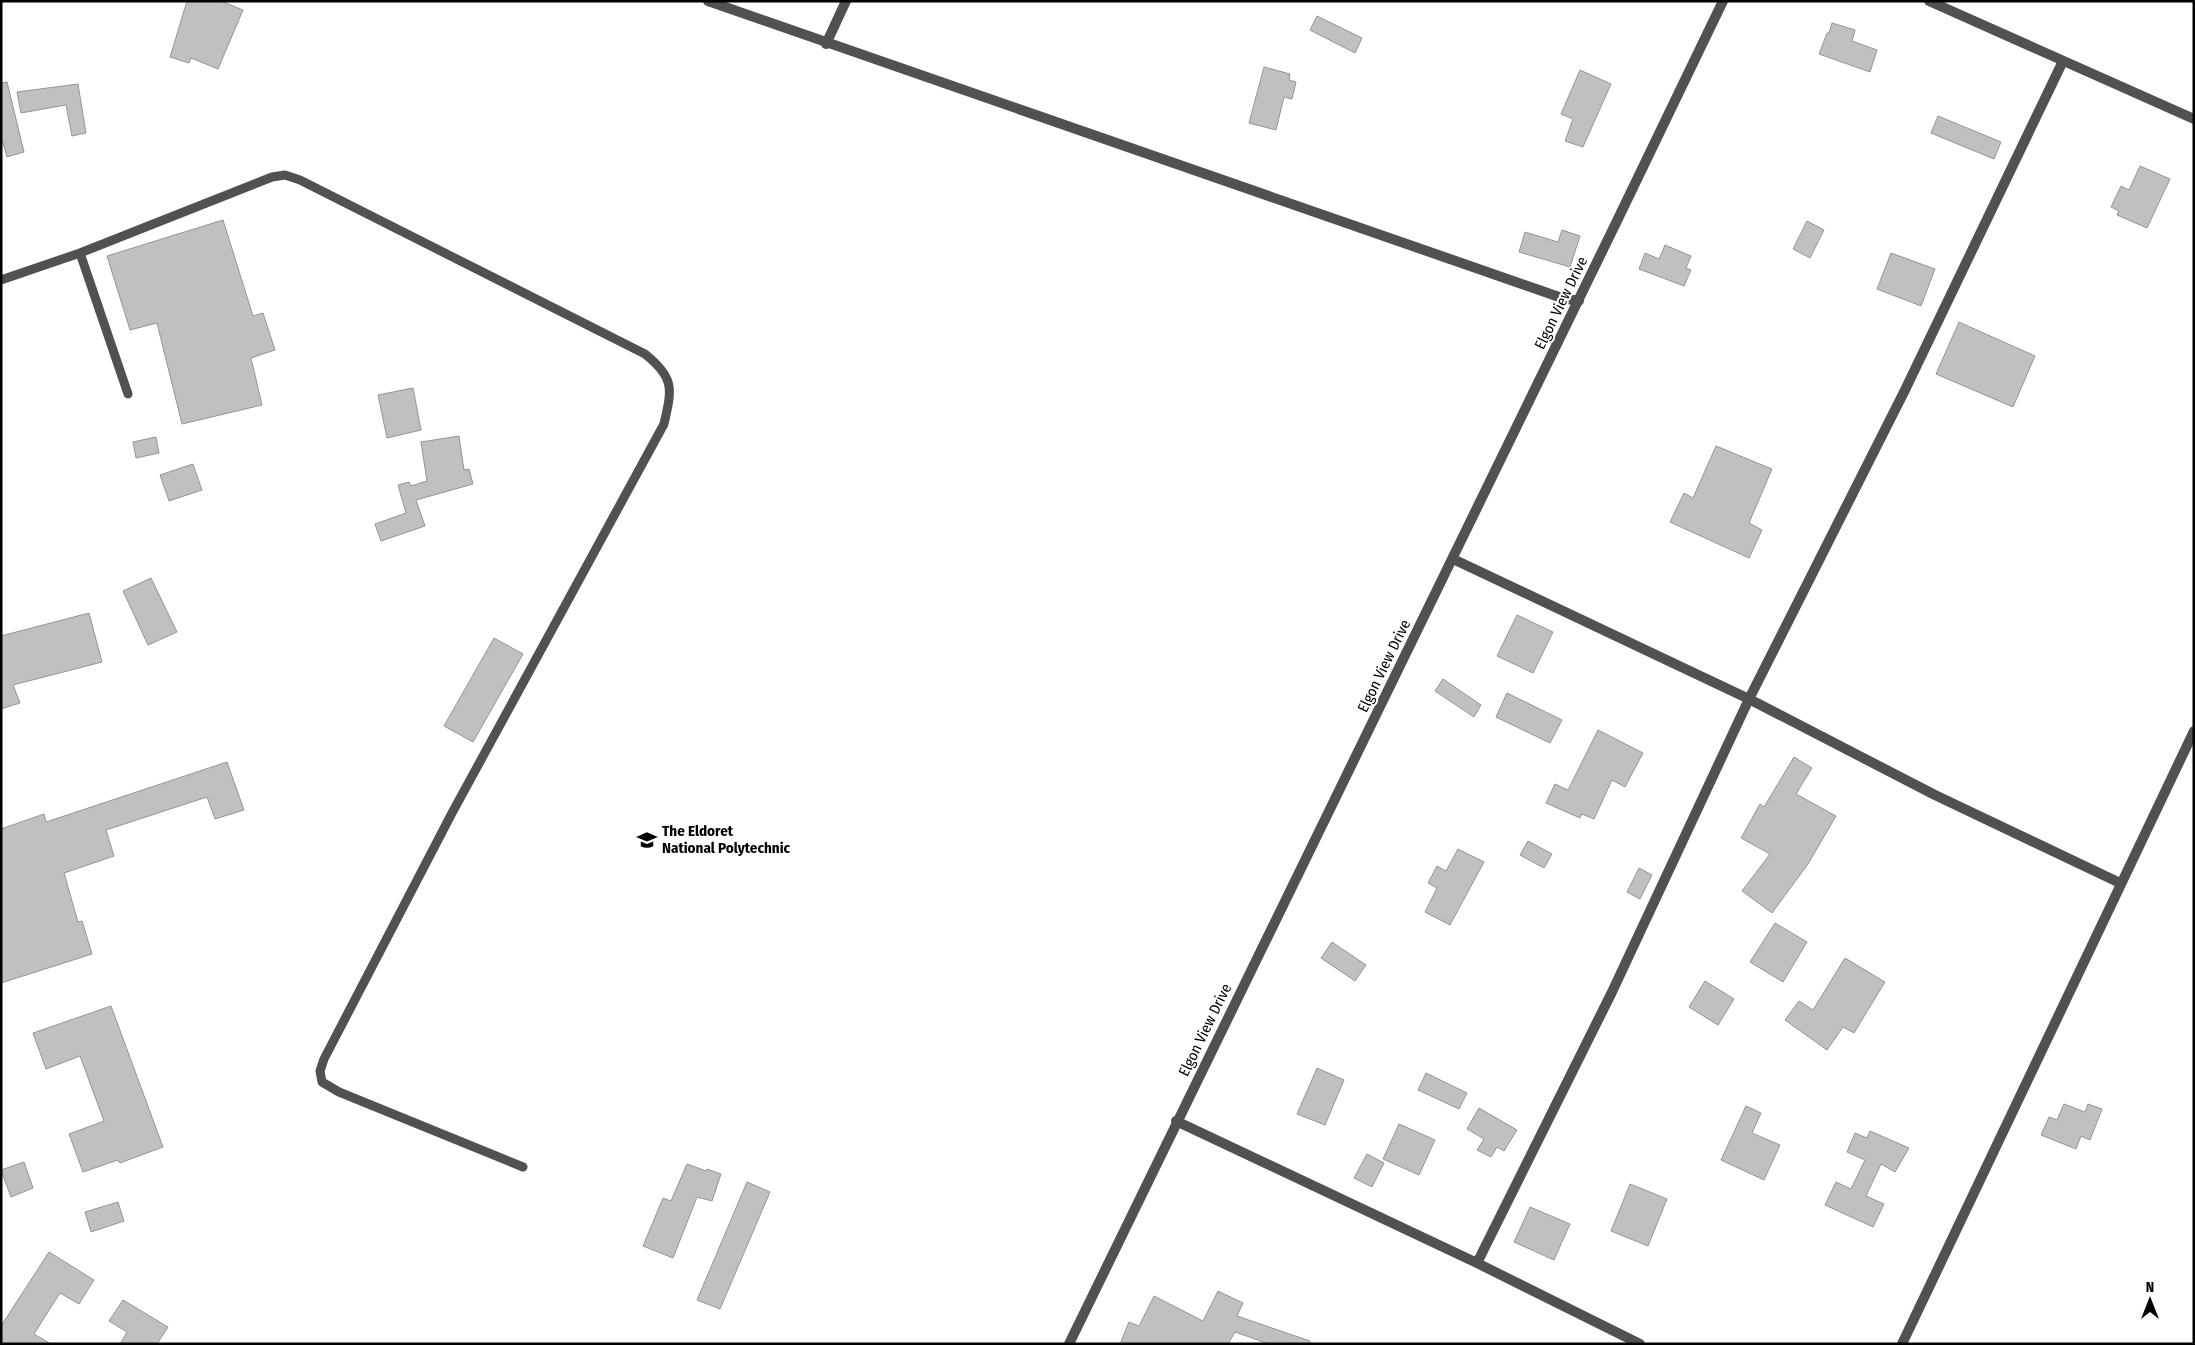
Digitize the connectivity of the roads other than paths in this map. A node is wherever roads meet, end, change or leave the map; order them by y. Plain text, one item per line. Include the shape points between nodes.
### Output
1 (708, 1) edge
2 (846, 1) edge
3 (1723, 1) edge
4 (1928, 1) edge
5 (826, 44) junction
6 (2063, 61) junction
7 (2194, 119) edge
8 (80, 253) junction
9 (1, 280) edge
10 (1579, 301) junction
11 (128, 394) dead end
12 (1453, 559) junction
13 (1749, 699) junction
14 (2194, 731) edge
15 (2120, 883) junction
16 (1176, 1121) junction
17 (523, 1167) dead end
18 (1477, 1264) junction
19 (1069, 1344) edge
20 (1640, 1344) edge
21 (1902, 1344) edge

1 - 5 street
2 - 5 street
3 - 10 street, Elgon View Drive
4 - 6 street
5 - 10 street via 1562,298
6 - 7 street
6 - 13 street via 1905,390
8 - 9 lane
8 - 11 lane
8 - 17 lane via 272,177 285,175 645,354 668,377 670,397 664,424 452,813 320,1071 322,1082 339,1092
10 - 12 street, Elgon View Drive
12 - 13 street
12 - 16 street, Elgon View Drive
13 - 15 street via 1935,795
13 - 18 street via 1612,992
14 - 15 street
15 - 21 street
16 - 18 street
16 - 19 street, Elgon View Drive
18 - 20 street

